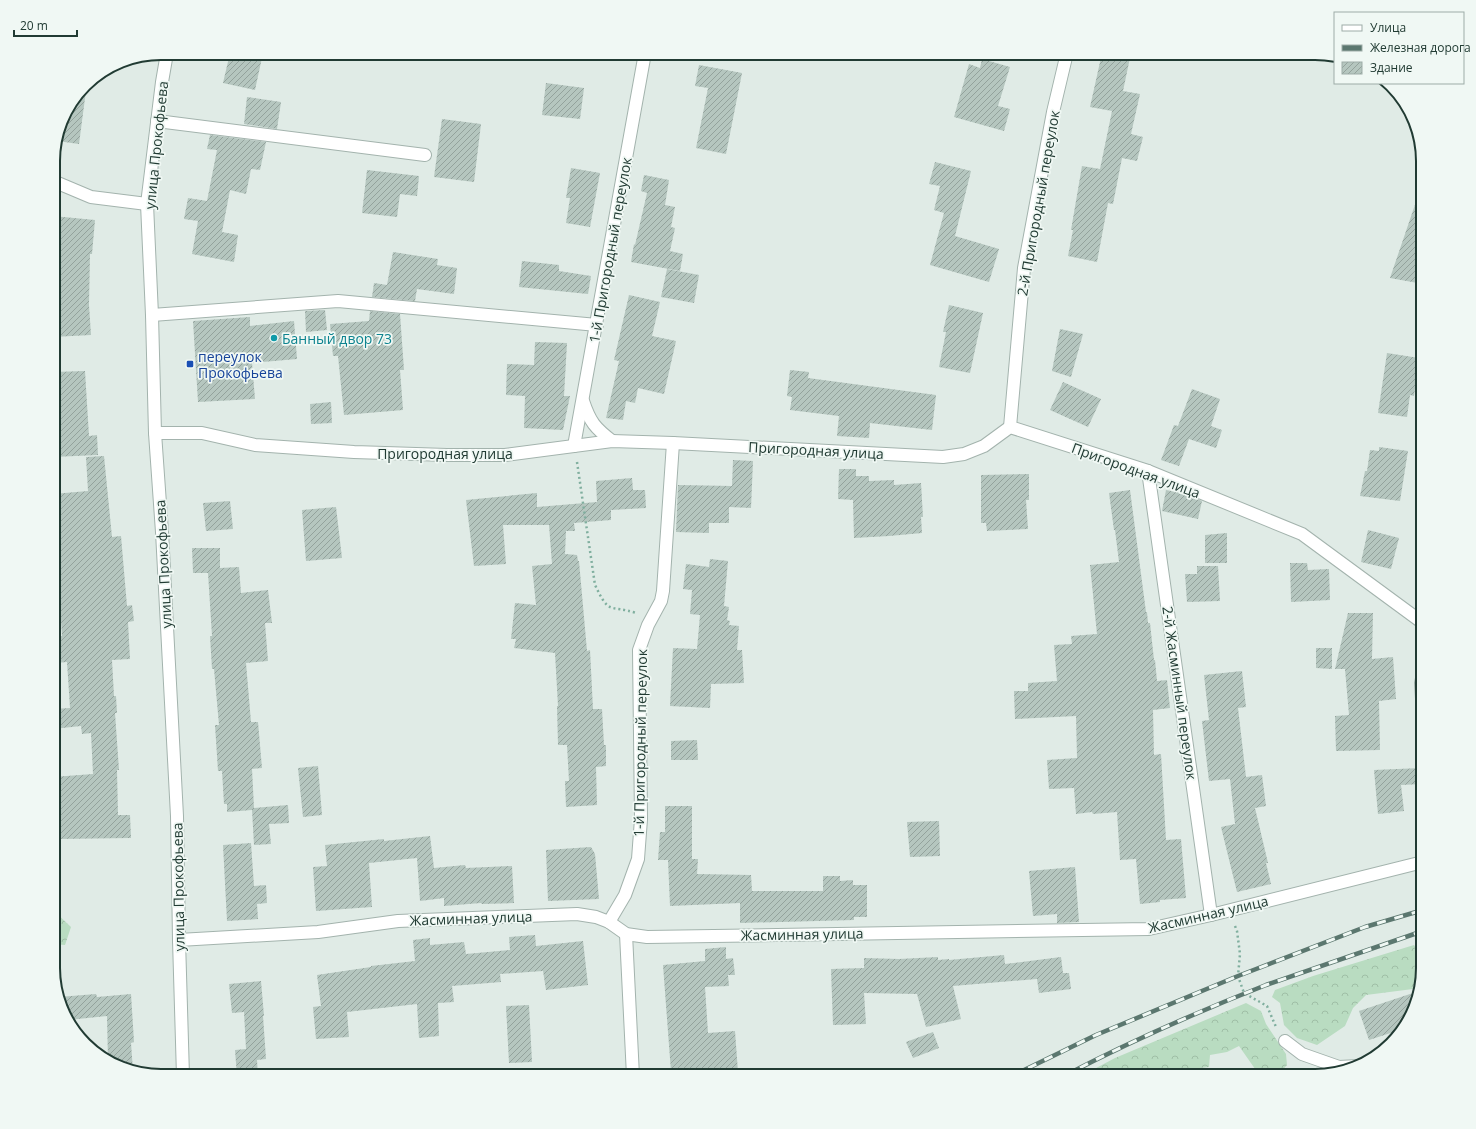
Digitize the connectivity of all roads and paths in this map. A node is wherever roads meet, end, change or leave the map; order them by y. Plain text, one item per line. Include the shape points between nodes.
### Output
1 (166, 60) edge
2 (644, 60) edge
3 (1066, 60) edge
4 (157, 121) junction
5 (425, 155) dead end
6 (60, 184) edge
7 (147, 204) junction
8 (152, 316) junction
9 (597, 325) junction
10 (583, 400) junction
11 (1010, 427) junction
12 (155, 433) junction
13 (612, 440) junction
14 (673, 443) junction
15 (574, 446) junction
16 (1148, 471) junction
17 (1416, 618) edge
18 (650, 621) junction
19 (1416, 864) edge
20 (1228, 910) junction
21 (1211, 915) junction
22 (609, 922) junction
23 (626, 934) junction
24 (179, 940) junction
25 (1285, 1041) joint
26 (1332, 1067) edge
27 (183, 1069) edge
28 (633, 1069) edge

1 - 4 street, улица Прокофьева
2 - 9 street, 1-й Пригородный переулок
3 - 11 street, 2-й Пригородный переулок via 1053,112 1024,268
4 - 5 street
4 - 7 street, улица Прокофьева
6 - 7 street via 91,197
7 - 8 street, улица Прокофьева
8 - 9 street via 338,301
8 - 12 street, улица Прокофьева
9 - 10 street, 1-й Пригородный переулок
10 - 13 street via 587,414 597,430
10 - 15 street, 1-й Пригородный переулок
11 - 14 street, Пригородная улица via 984,446 964,454 943,457
11 - 16 street, Пригородная улица
12 - 15 street, Пригородная улица via 202,433 263,446 447,456 505,455
12 - 24 street, улица Прокофьева via 177,816
13 - 14 street, Пригородная улица
13 - 15 street, Пригородная улица
14 - 18 street, 1-й Пригородный переулок via 663,591 661,602
15 - 18 path via 595,585 607,607 639,614
16 - 17 street, Пригородная улица via 1302,534
16 - 21 street, 2-й Жасминный переулок
18 - 22 street, 1-й Пригородный переулок via 639,650 641,819 638,859 625,895
19 - 20 street, Жасминная улица
20 - 21 street, Жасминная улица
20 - 25 path via 1237,931 1240,954 1238,976 1244,993 1267,1006
21 - 23 street, Жасминная улица via 1149,929 647,937
22 - 23 street, Жасминная улица
22 - 24 street, Жасминная улица via 577,914 398,920 318,932
23 - 28 street
24 - 27 street, улица Прокофьева
25 - 26 street via 1302,1054

